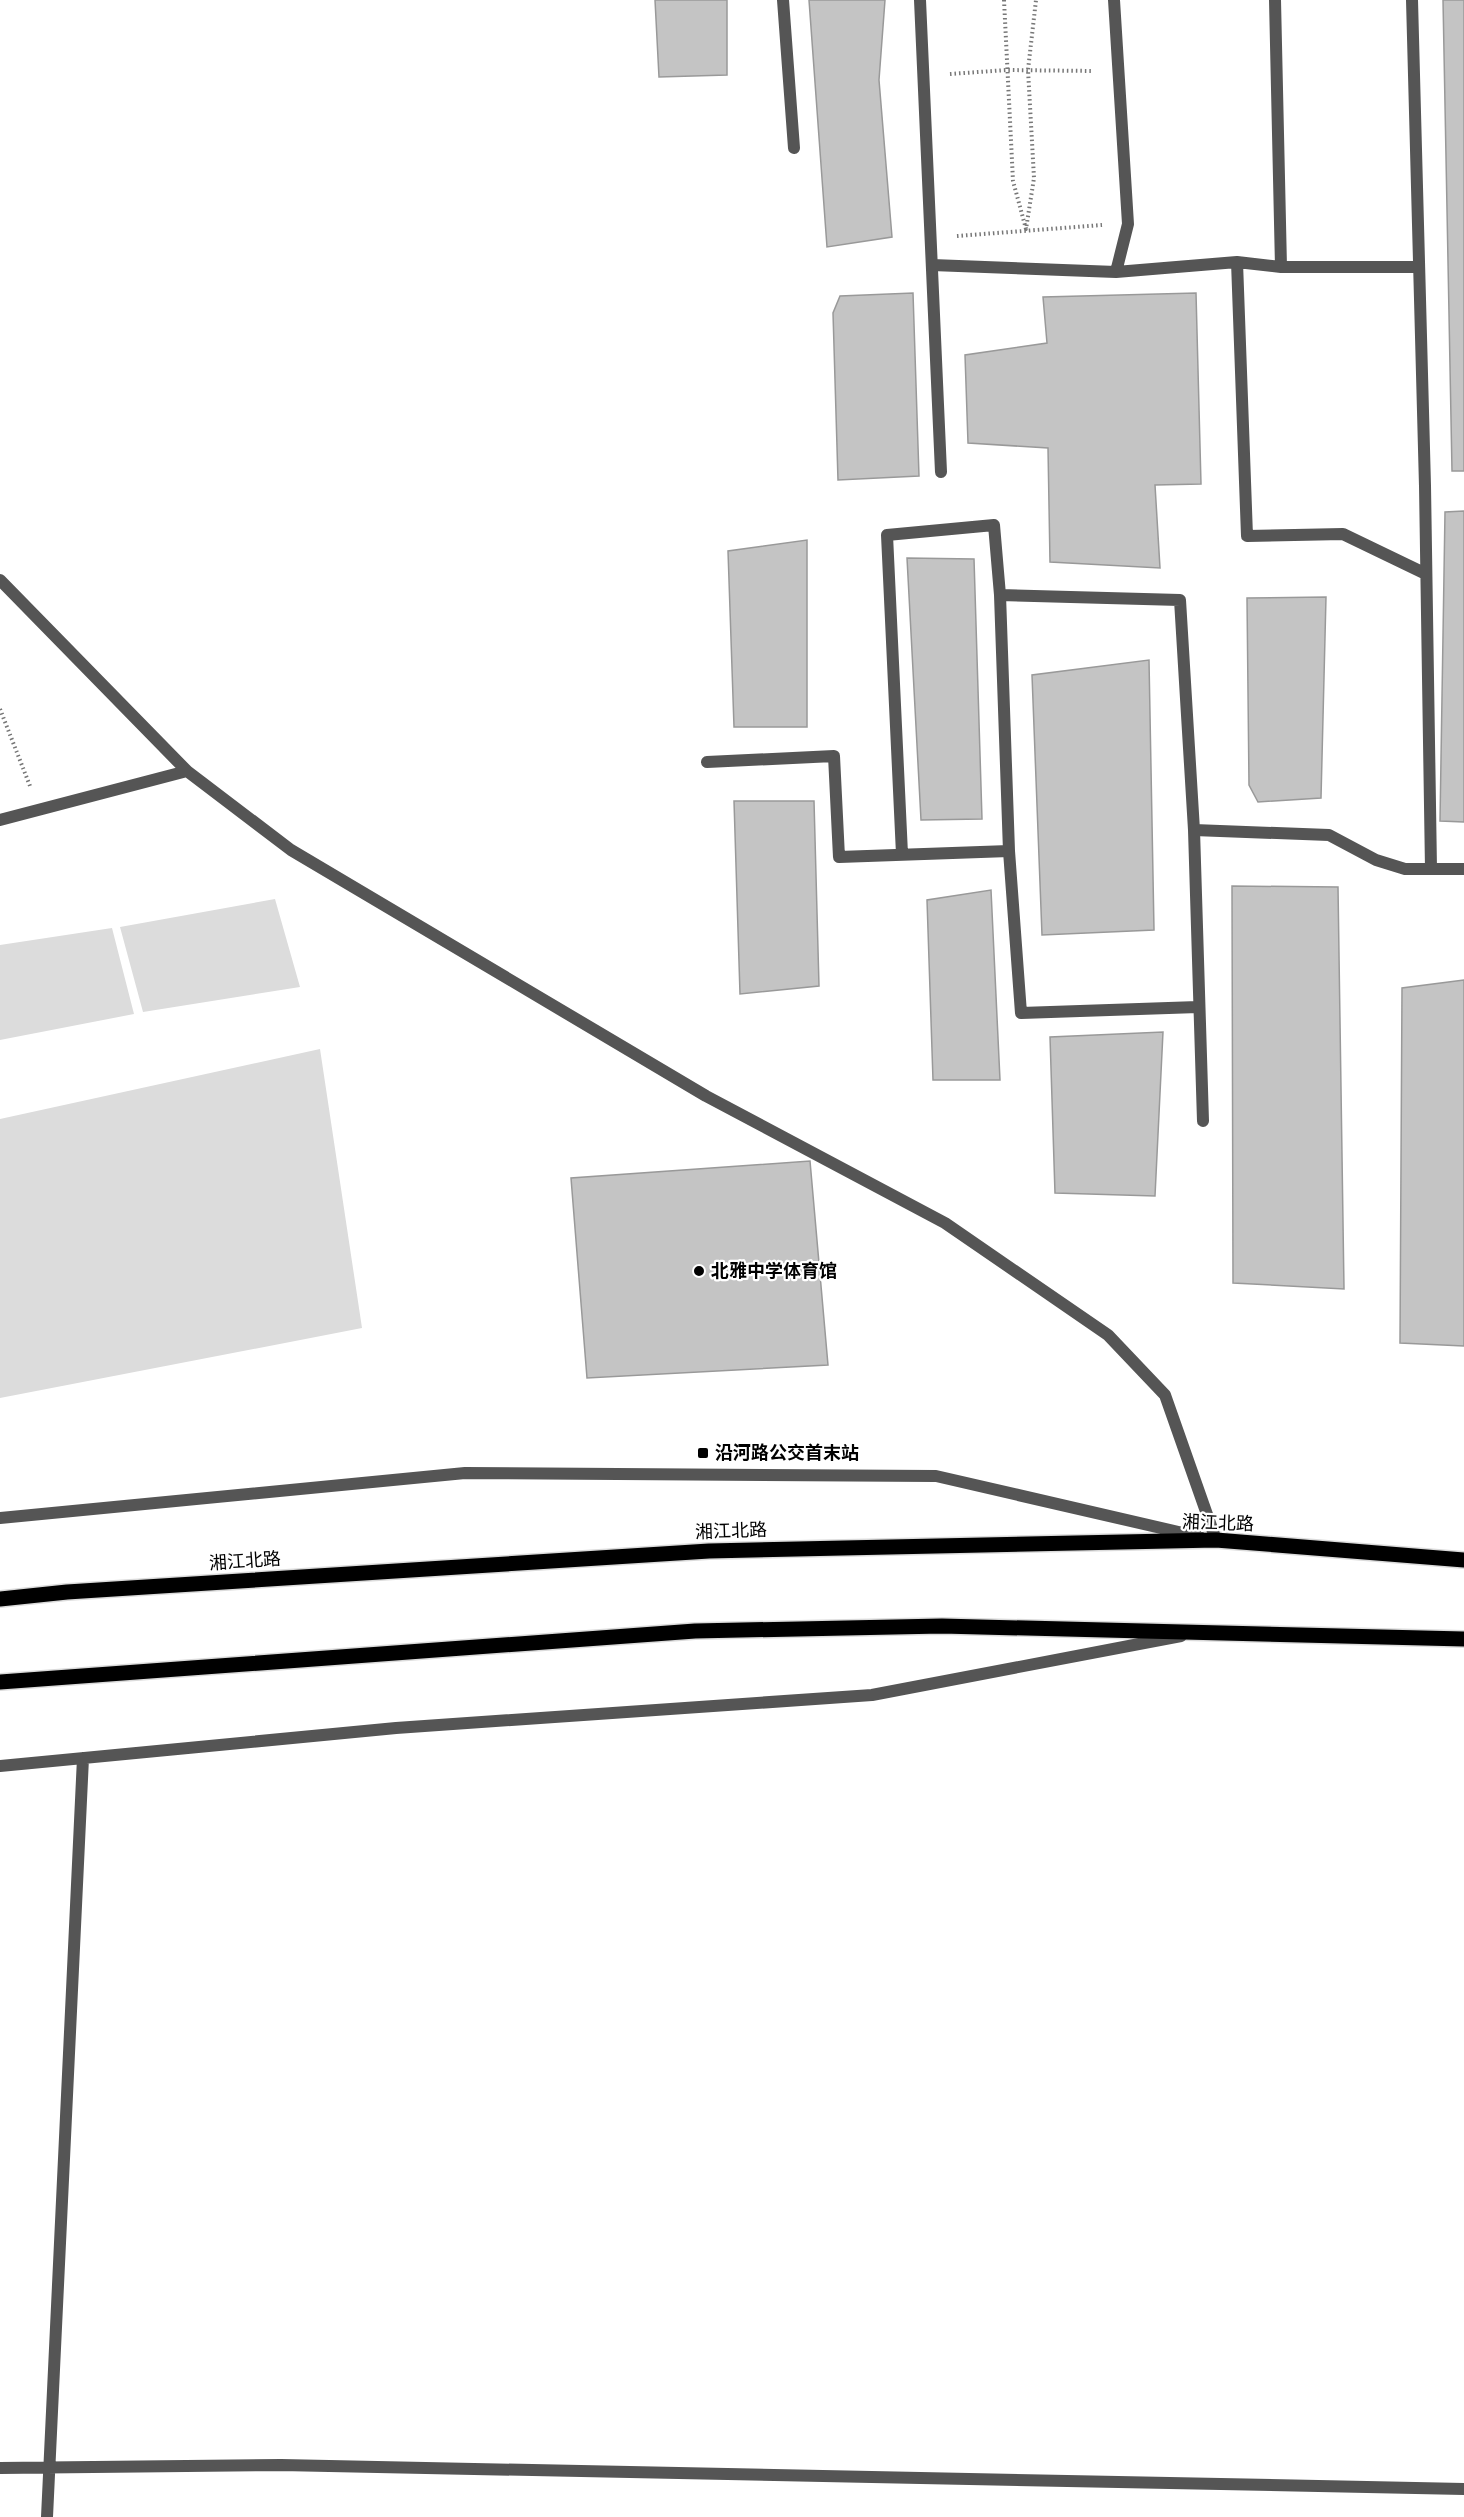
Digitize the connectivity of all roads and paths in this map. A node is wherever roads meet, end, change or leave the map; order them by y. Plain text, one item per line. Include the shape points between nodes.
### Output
1 (783, 0) edge
2 (920, 0) edge
3 (1004, 0) edge
4 (1036, 0) edge
5 (1114, 0) edge
6 (1275, 0) edge
7 (1412, 0) edge
8 (1007, 70) junction
9 (1028, 70) junction
10 (1121, 72) junction
11 (925, 75) junction
12 (794, 148) dead end
13 (1128, 224) junction
14 (1026, 229) junction
15 (932, 238) junction
16 (1237, 262) junction
17 (932, 265) junction
18 (1281, 267) junction
19 (1419, 267) junction
20 (1116, 272) junction
21 (941, 472) dead end
22 (1426, 574) junction
23 (0, 580) edge
24 (1000, 595) junction
25 (0, 709) edge
26 (707, 762) dead end
27 (187, 771) junction
28 (39, 809) junction
29 (0, 820) edge
30 (1194, 830) junction
31 (1009, 851) junction
32 (902, 854) junction
33 (1431, 869) junction
34 (1464, 869) edge
35 (1198, 1007) junction
36 (1203, 1121) dead end
37 (0, 1518) edge
38 (1216, 1540) junction
39 (1464, 1560) edge
40 (0, 1599) edge
41 (1194, 1634) junction
42 (1464, 1639) edge
43 (0, 1682) edge
44 (83, 1758) junction
45 (0, 1766) edge
46 (0, 2468) edge
47 (49, 2469) junction
48 (1464, 2489) edge
49 (48, 2517) edge

1 - 12 street
2 - 11 street
3 - 8 path
4 - 9 path
5 - 10 street
6 - 18 street
7 - 19 street
8 - 9 path
8 - 11 path
8 - 14 path via 1013,181
9 - 10 path
9 - 14 path via 1034,178
10 - 13 street
11 - 15 street
13 - 14 path
13 - 20 street
14 - 15 path
15 - 17 street
16 - 18 street
16 - 20 street
16 - 22 street via 1247,536 1343,534
17 - 20 street
17 - 21 street
18 - 19 street
19 - 22 street
22 - 33 street
23 - 27 street
24 - 30 street via 1180,600
24 - 31 street
24 - 32 street via 994,525 887,534
25 - 28 path
26 - 32 street via 834,756 839,857
27 - 28 street
27 - 38 street via 291,850 706,1096 945,1223 1108,1335 1165,1395
28 - 29 street
30 - 33 street via 1329,835 1376,860 1405,869
30 - 35 street
31 - 32 street
31 - 35 street via 1021,1013
33 - 34 street
35 - 36 street
37 - 38 street via 465,1473 936,1476
38 - 39 main road, 湘江北路
38 - 40 main road, 湘江北路 via 709,1551
41 - 42 main road
41 - 43 main road via 942,1626 695,1631
41 - 44 street via 872,1695 396,1728
44 - 45 street
44 - 47 street
46 - 47 street
47 - 48 street via 281,2465
47 - 49 street

